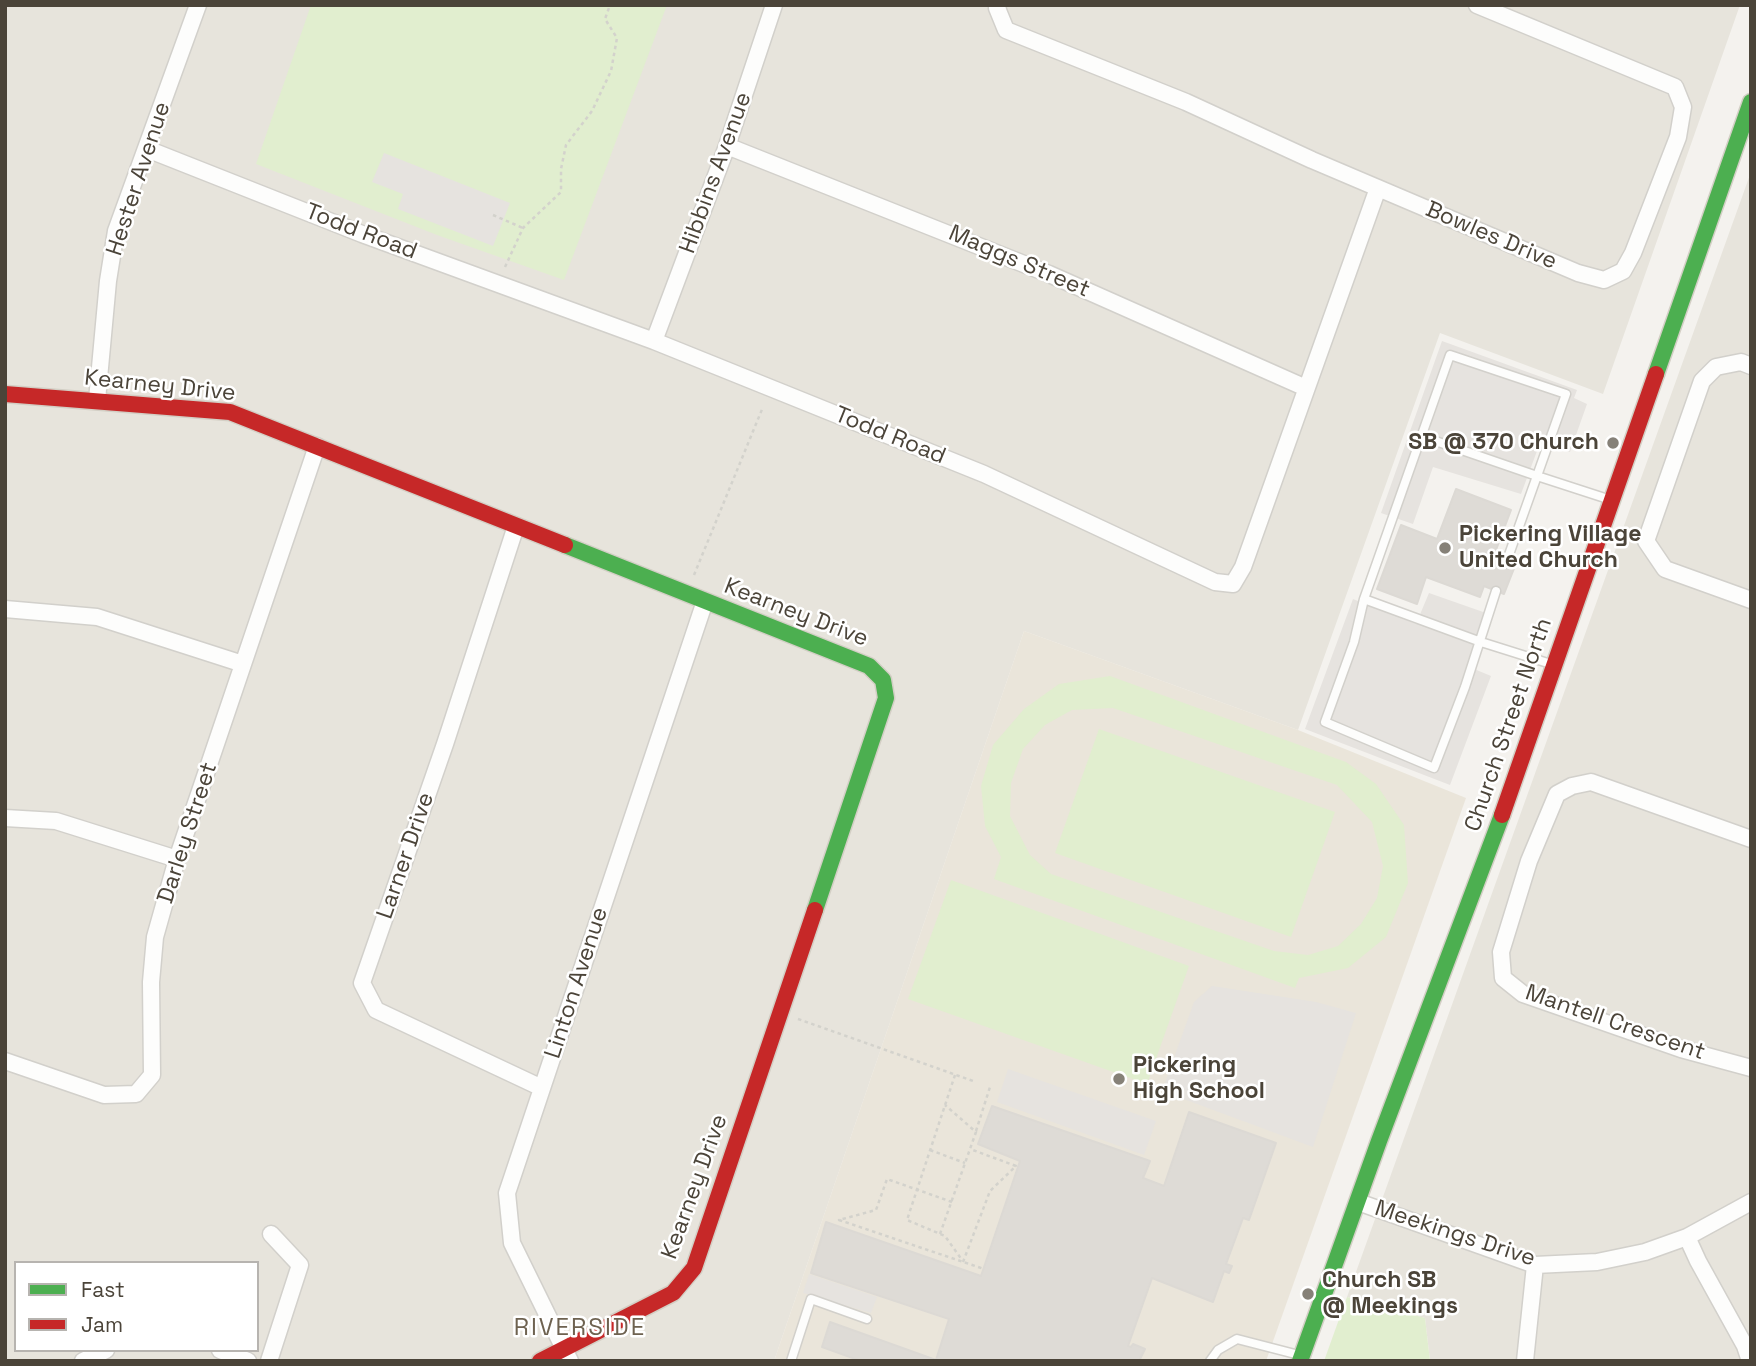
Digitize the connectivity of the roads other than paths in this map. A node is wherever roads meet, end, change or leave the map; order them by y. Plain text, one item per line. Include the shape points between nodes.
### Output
1 (198, 5) edge
2 (774, 5) edge
3 (998, 5) edge
4 (1478, 5) edge
5 (1751, 102) edge
6 (727, 146) junction
7 (147, 149) junction
8 (1378, 188) junction
9 (654, 341) junction
10 (1751, 366) edge
11 (1306, 388) junction
12 (5, 394) edge
13 (97, 400) junction
14 (1421, 436) junction
15 (317, 446) junction
16 (1537, 476) junction
17 (1611, 500) junction
18 (516, 526) junction
19 (1506, 563) dead end
20 (1496, 591) dead end
21 (1364, 599) junction
22 (1751, 600) edge
23 (705, 601) junction
24 (5, 610) edge
25 (1481, 642) junction
26 (243, 664) junction
27 (1554, 665) junction
28 (5, 818) edge
29 (1751, 839) edge
30 (177, 859) junction
31 (5, 1061) edge
32 (1751, 1068) edge
33 (542, 1088) junction
34 (1357, 1202) junction
35 (1751, 1202) edge
36 (271, 1234) dead end
37 (1688, 1237) junction
38 (1535, 1265) junction
39 (867, 1319) dead end
40 (102, 1352) edge
41 (225, 1352) edge
42 (567, 1355) edge
43 (1301, 1358) edge
44 (83, 1361) edge
45 (248, 1361) edge
46 (269, 1361) edge
47 (540, 1361) edge
48 (791, 1361) edge
49 (1210, 1361) edge
50 (1525, 1361) edge
51 (1750, 1361) edge

1 - 7 street, Hester Avenue
2 - 6 street, Hibbins Avenue
3 - 8 street, Bowles Drive via 1006,30 1186,102
4 - 8 street, Bowles Drive via 1675,87 1683,107 1678,137 1633,253 1623,271 1604,280
5 - 17 street, Church Street North
6 - 9 street, Hibbins Avenue
6 - 11 street, Maggs Street via 1049,274
7 - 9 street, Todd Road
7 - 13 street, Hester Avenue via 116,231
8 - 11 street, Todd Road
9 - 11 street, Todd Road via 984,474 1215,582 1233,584
10 - 22 street via 1741,362 1716,367 1702,381 1646,541 1665,569
12 - 13 street, Kearney Drive
13 - 15 street, Kearney Drive via 230,412
14 - 16 lane
14 - 16 lane via 1450,355 1566,394
14 - 21 lane
15 - 18 street, Kearney Drive
15 - 26 street, Darley Street
16 - 17 lane
16 - 19 lane
17 - 27 street, Church Street North
18 - 23 street, Kearney Drive
18 - 33 street, Larner Drive via 362,983 376,1010
20 - 25 lane
21 - 25 lane
21 - 25 lane via 1325,722 1434,768
23 - 33 street, Linton Avenue
23 - 42 street, Kearney Drive via 869,666 883,680 886,698 695,1268 673,1293
24 - 26 street via 97,617
25 - 27 lane
26 - 30 street, Darley Street
27 - 34 street, Church Street North via 1487,858
28 - 30 street via 55,821
29 - 32 street, Mantell Crescent via 1591,782 1572,786 1557,794 1529,861 1501,952 1503,978 1523,994 1681,1049
30 - 31 street, Darley Street via 155,937 152,1075 136,1094 104,1095
33 - 42 street, Linton Avenue via 508,1193 508,1218 516,1252
34 - 38 street, Meekings Drive
34 - 43 street, Church Street North
35 - 37 street, Meekings Drive
36 - 46 street via 300,1265
37 - 38 street, Meekings Drive via 1597,1262
37 - 51 street
38 - 50 street
39 - 48 lane via 811,1299
40 - 44 street
41 - 45 street
42 - 47 street, Kearney Drive
43 - 49 lane via 1237,1339 1217,1350

